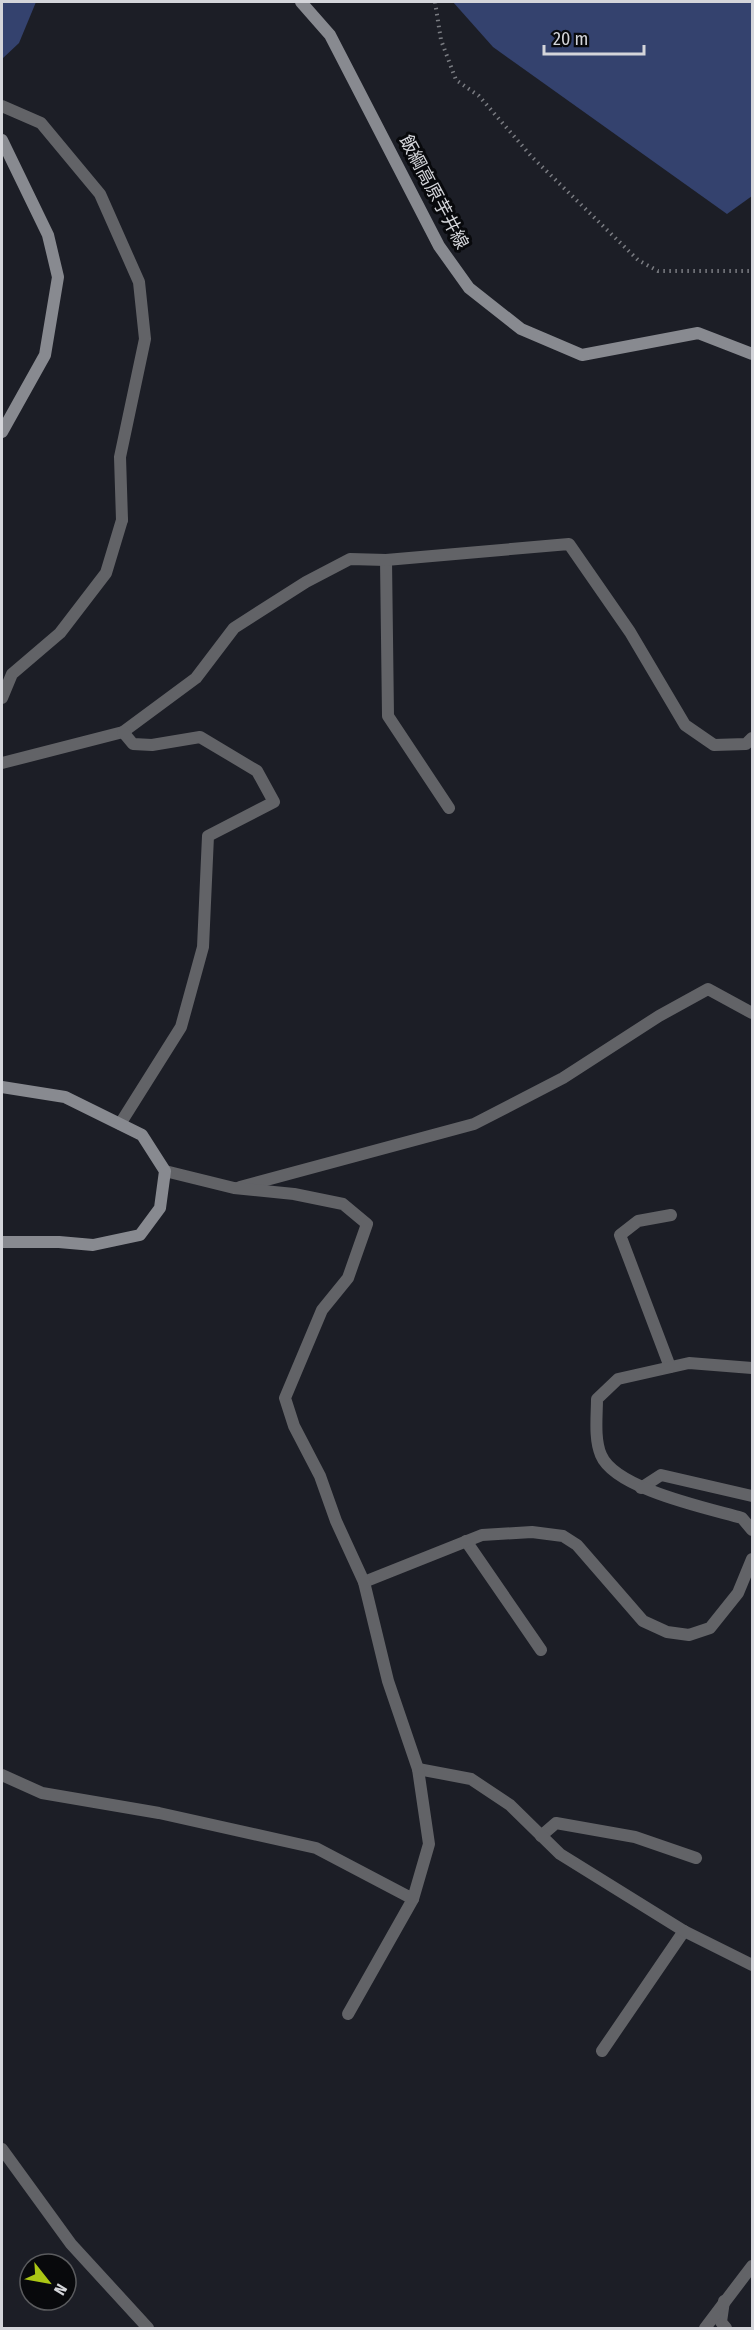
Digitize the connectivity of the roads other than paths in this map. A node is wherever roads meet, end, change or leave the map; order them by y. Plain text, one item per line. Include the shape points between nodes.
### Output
1 (301, 2) edge
2 (2, 106) edge
3 (2, 140) edge
4 (753, 354) edge
5 (2, 432) edge
6 (386, 560) junction
7 (2, 698) edge
8 (123, 732) junction
9 (753, 738) edge
10 (2, 763) edge
11 (449, 808) dead end
12 (753, 1013) edge
13 (2, 1087) edge
14 (120, 1124) junction
15 (165, 1171) junction
16 (234, 1188) junction
17 (671, 1215) dead end
18 (2, 1242) edge
19 (670, 1367) junction
20 (753, 1368) edge
21 (641, 1488) junction
22 (753, 1496) edge
23 (753, 1530) edge
24 (466, 1541) junction
25 (753, 1559) edge
26 (364, 1582) junction
27 (541, 1650) dead end
28 (418, 1769) junction
29 (2, 1774) edge
30 (541, 1836) junction
31 (696, 1858) dead end
32 (413, 1899) junction
33 (684, 1931) junction
34 (753, 1965) edge
35 (348, 2014) dead end
36 (602, 2051) dead end
37 (2, 2149) edge
38 (753, 2266) edge
39 (724, 2300) junction
40 (148, 2328) edge
41 (705, 2328) edge
42 (726, 2328) edge

1 - 4 main road, 飯綱高原芋井線 via 330,35 439,246 469,288 521,329 582,355 698,333
2 - 7 street via 41,123 100,194 139,282 145,339 120,457 122,520 106,573 60,633 12,674
3 - 5 main road via 48,235 58,277 45,355
6 - 8 street via 350,559 234,628 196,678
6 - 9 street via 569,544 630,632 685,725 714,745 746,744
6 - 11 street via 388,716
8 - 10 street
8 - 14 street via 133,744 200,737 257,771 274,802 208,836 202,947 181,1027
12 - 16 street via 708,989 563,1077 474,1124
13 - 14 main road via 65,1097
14 - 15 main road via 142,1135
15 - 16 street
15 - 18 main road via 160,1208 140,1235 93,1245
16 - 26 street via 343,1204 367,1224 348,1278 322,1310 285,1398
17 - 19 street via 638,1221 620,1235
19 - 20 street via 689,1363
19 - 21 street via 618,1379 597,1399 601,1455 618,1475
21 - 22 street via 661,1475
21 - 23 street via 742,1518
24 - 25 street via 482,1535 532,1532 563,1536 577,1545 643,1621 667,1632 689,1635 710,1628 738,1593
24 - 26 street
24 - 27 street
26 - 28 street via 388,1681
28 - 30 street via 471,1779 510,1805
28 - 32 street via 429,1844
29 - 32 street via 42,1793 159,1813 316,1848
30 - 31 street via 556,1823 635,1837
30 - 33 street via 560,1854
32 - 35 street
33 - 34 street
33 - 36 street
37 - 40 street via 71,2244
38 - 39 street
39 - 41 street
39 - 42 street via 721,2322

